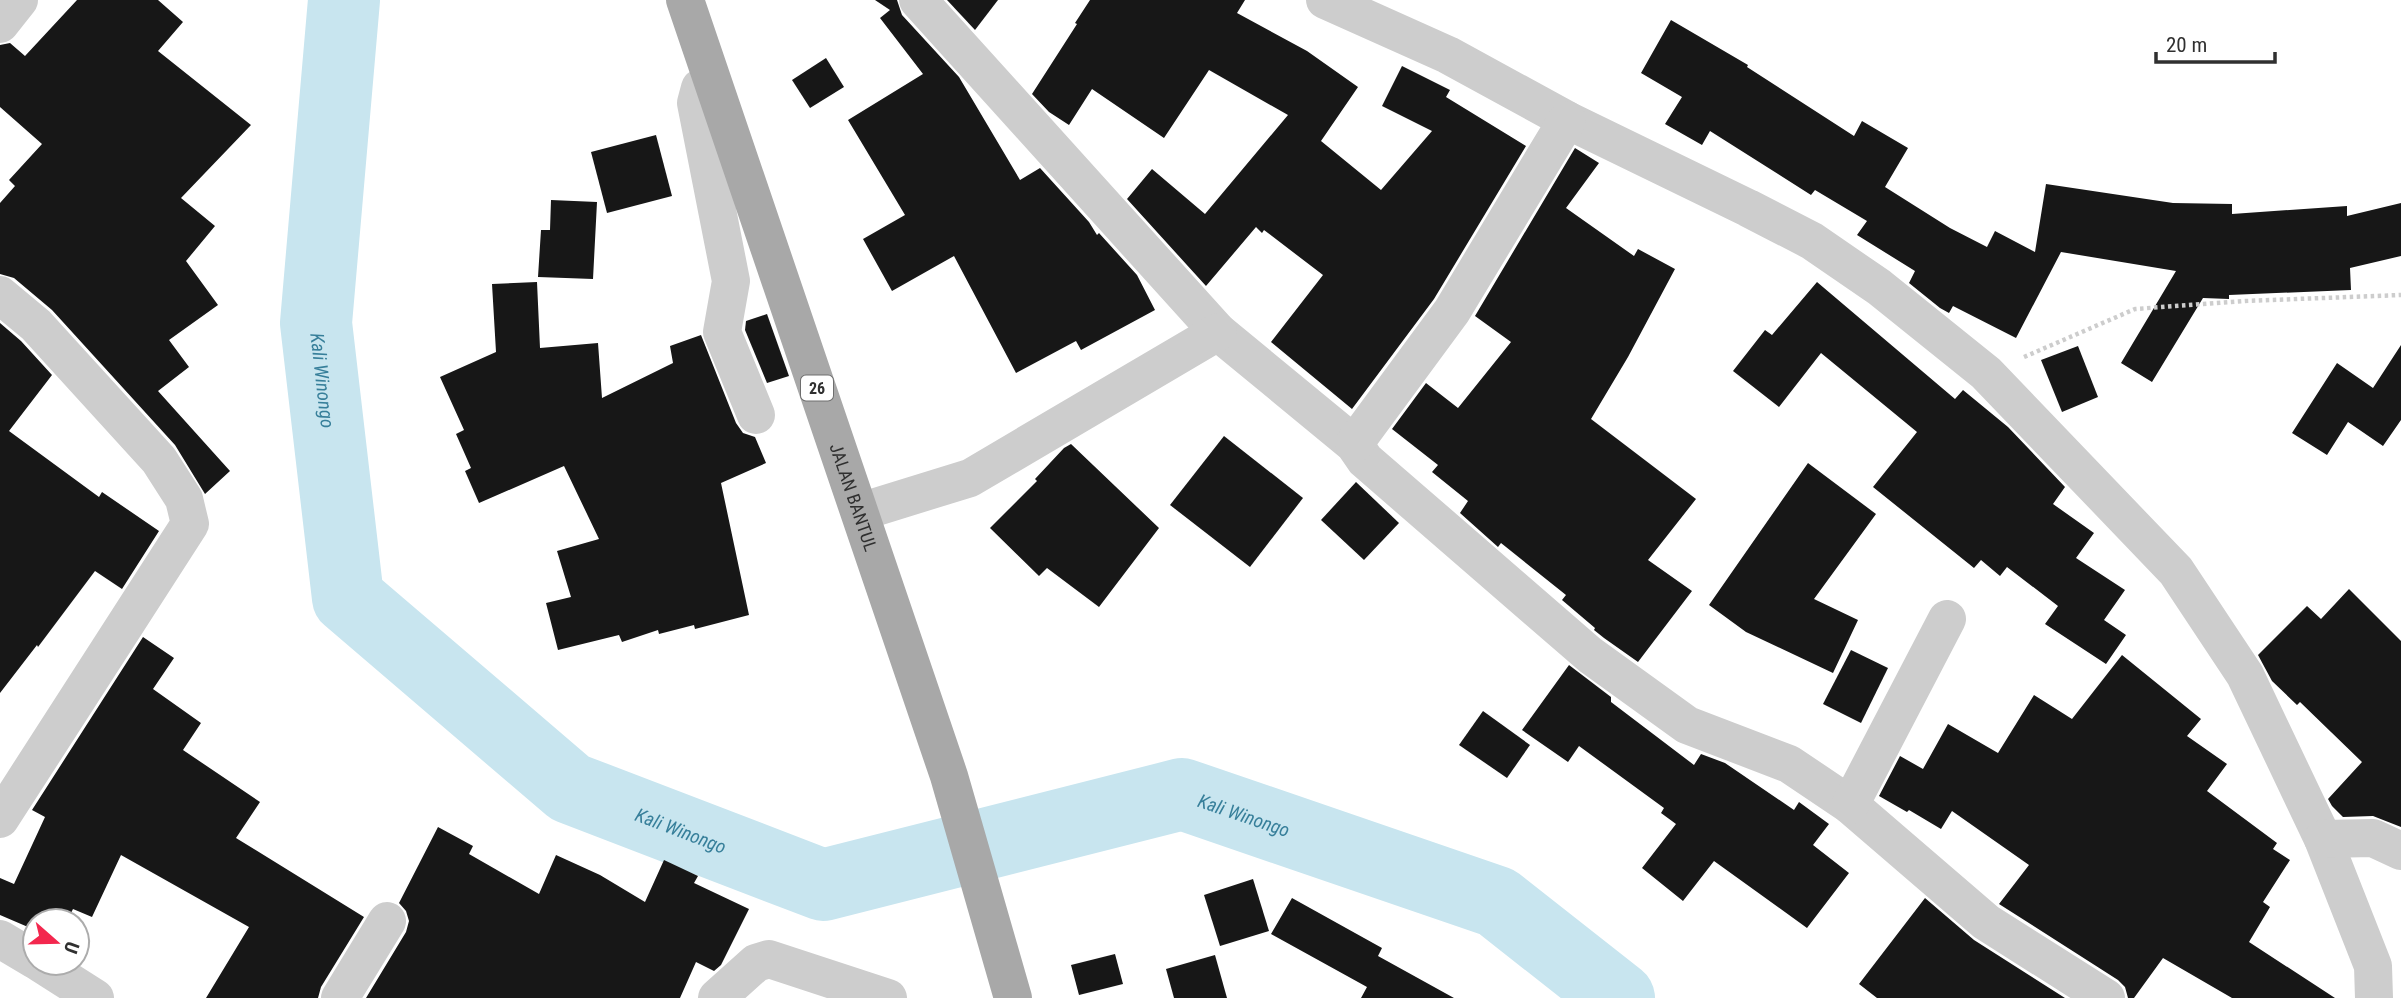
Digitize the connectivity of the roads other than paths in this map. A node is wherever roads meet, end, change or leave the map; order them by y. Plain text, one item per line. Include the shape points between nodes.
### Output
1 (19, 0) edge
2 (685, 0) edge
3 (918, 0) edge
4 (1325, 0) edge
5 (0, 24) edge
6 (712, 81) junction
7 (1567, 120) junction
8 (0, 295) edge
9 (1218, 332) junction
10 (756, 415) dead end
11 (1354, 444) junction
12 (860, 512) junction
13 (1947, 619) dead end
14 (1850, 805) junction
15 (0, 819) edge
16 (2323, 839) junction
17 (2401, 851) edge
18 (387, 921) dead end
19 (0, 940) edge
20 (21, 952) edge
21 (62, 977) edge
22 (95, 998) edge
23 (340, 998) edge
24 (717, 998) edge
25 (888, 998) edge
26 (1013, 998) edge
27 (2106, 998) edge
28 (2374, 998) edge

1 - 5 street
2 - 6 main road, JALAN BANTUL / 26
3 - 9 street
4 - 7 street via 1448,55
6 - 10 street via 700,88 696,103 731,281 722,332
6 - 12 main road, JALAN BANTUL / 26
7 - 11 street via 1452,311
7 - 16 street via 1812,241 1879,287 1986,373 2176,571 2245,675
8 - 15 street via 36,325 159,460 184,499 190,524
9 - 11 street
9 - 12 street via 971,478
11 - 14 street via 1365,460 1590,655 1687,725 1789,764
12 - 26 main road, JALAN BANTUL / 26 via 948,776
13 - 14 street
14 - 27 street via 1986,922
16 - 17 street via 2373,838
16 - 28 street via 2373,967
18 - 23 street
19 - 20 street
21 - 22 street
24 - 25 street via 756,963 769,959

